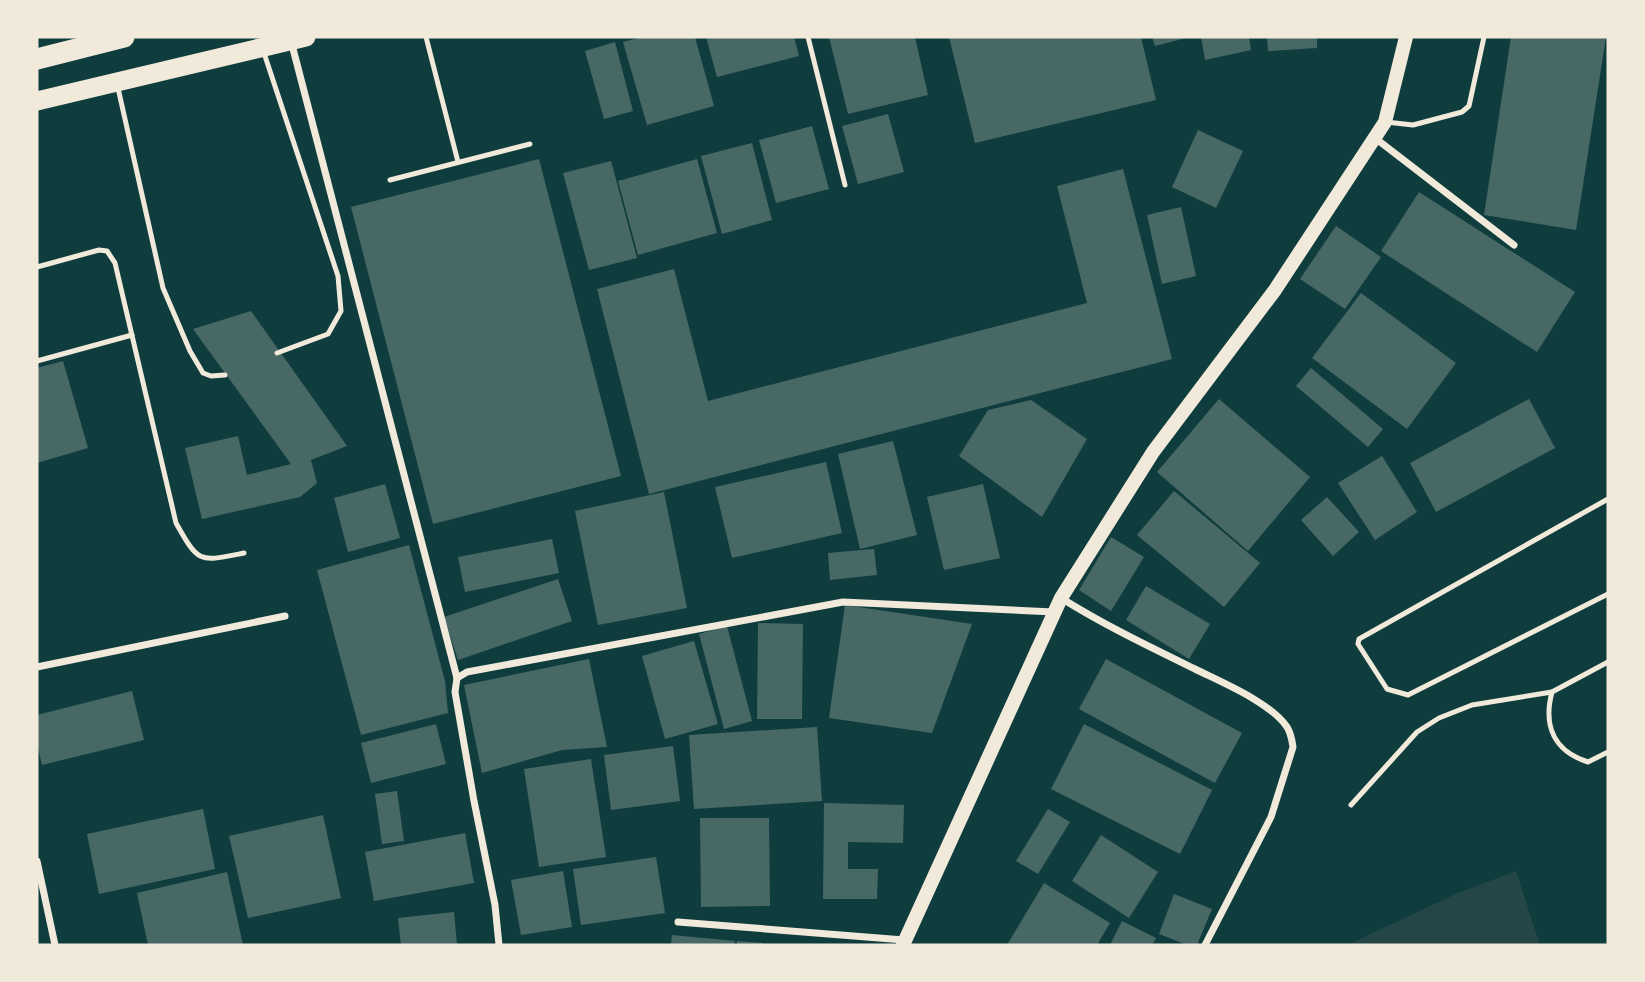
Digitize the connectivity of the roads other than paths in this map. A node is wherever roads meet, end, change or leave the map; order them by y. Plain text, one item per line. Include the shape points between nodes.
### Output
1 (124, 37) edge
2 (426, 37) edge
3 (808, 37) edge
4 (1406, 37) edge
5 (1484, 37) edge
6 (299, 38) edge
7 (262, 47) junction
8 (37, 59) edge
9 (117, 81) junction
10 (37, 101) edge
11 (1385, 122) junction
12 (1375, 137) junction
13 (530, 144) dead end
14 (458, 162) junction
15 (390, 180) dead end
16 (845, 186) dead end
17 (1514, 245) dead end
18 (37, 267) edge
19 (132, 335) junction
20 (277, 353) dead end
21 (37, 361) edge
22 (225, 375) dead end
23 (1608, 499) edge
24 (244, 552) dead end
25 (1608, 594) edge
26 (1061, 598) junction
27 (1054, 612) junction
28 (285, 616) dead end
29 (1608, 662) edge
30 (37, 667) edge
31 (457, 678) junction
32 (1552, 692) junction
33 (1608, 752) edge
34 (1351, 805) dead end
35 (37, 861) edge
36 (678, 922) dead end
37 (903, 942) edge
38 (55, 945) edge
39 (499, 945) edge
40 (1205, 945) edge

1 - 8 highway
2 - 14 lane
3 - 16 lane
4 - 11 main road
5 - 11 lane via 1469,106 1413,125
6 - 7 highway
6 - 31 street
7 - 9 highway
7 - 20 lane via 338,276 341,311 328,334
9 - 10 highway
9 - 22 lane via 163,288 203,373
11 - 12 main road
12 - 17 street
12 - 26 main road via 1275,290 1153,452
13 - 14 lane
14 - 15 lane
18 - 19 lane via 107,251 116,263
19 - 21 lane
19 - 24 lane via 176,523 192,551 210,560
23 - 25 lane via 1359,639 1358,644 1387,689 1408,695
26 - 27 main road
26 - 40 street via 1248,696 1276,716 1291,736 1293,747 1272,817
27 - 31 street via 843,602 467,672
27 - 37 main road
28 - 30 street
29 - 32 lane
31 - 39 street via 455,692
32 - 33 lane via 1546,711 1558,744 1588,762
32 - 34 lane via 1472,705 1439,718 1417,732
35 - 38 street
36 - 37 street

